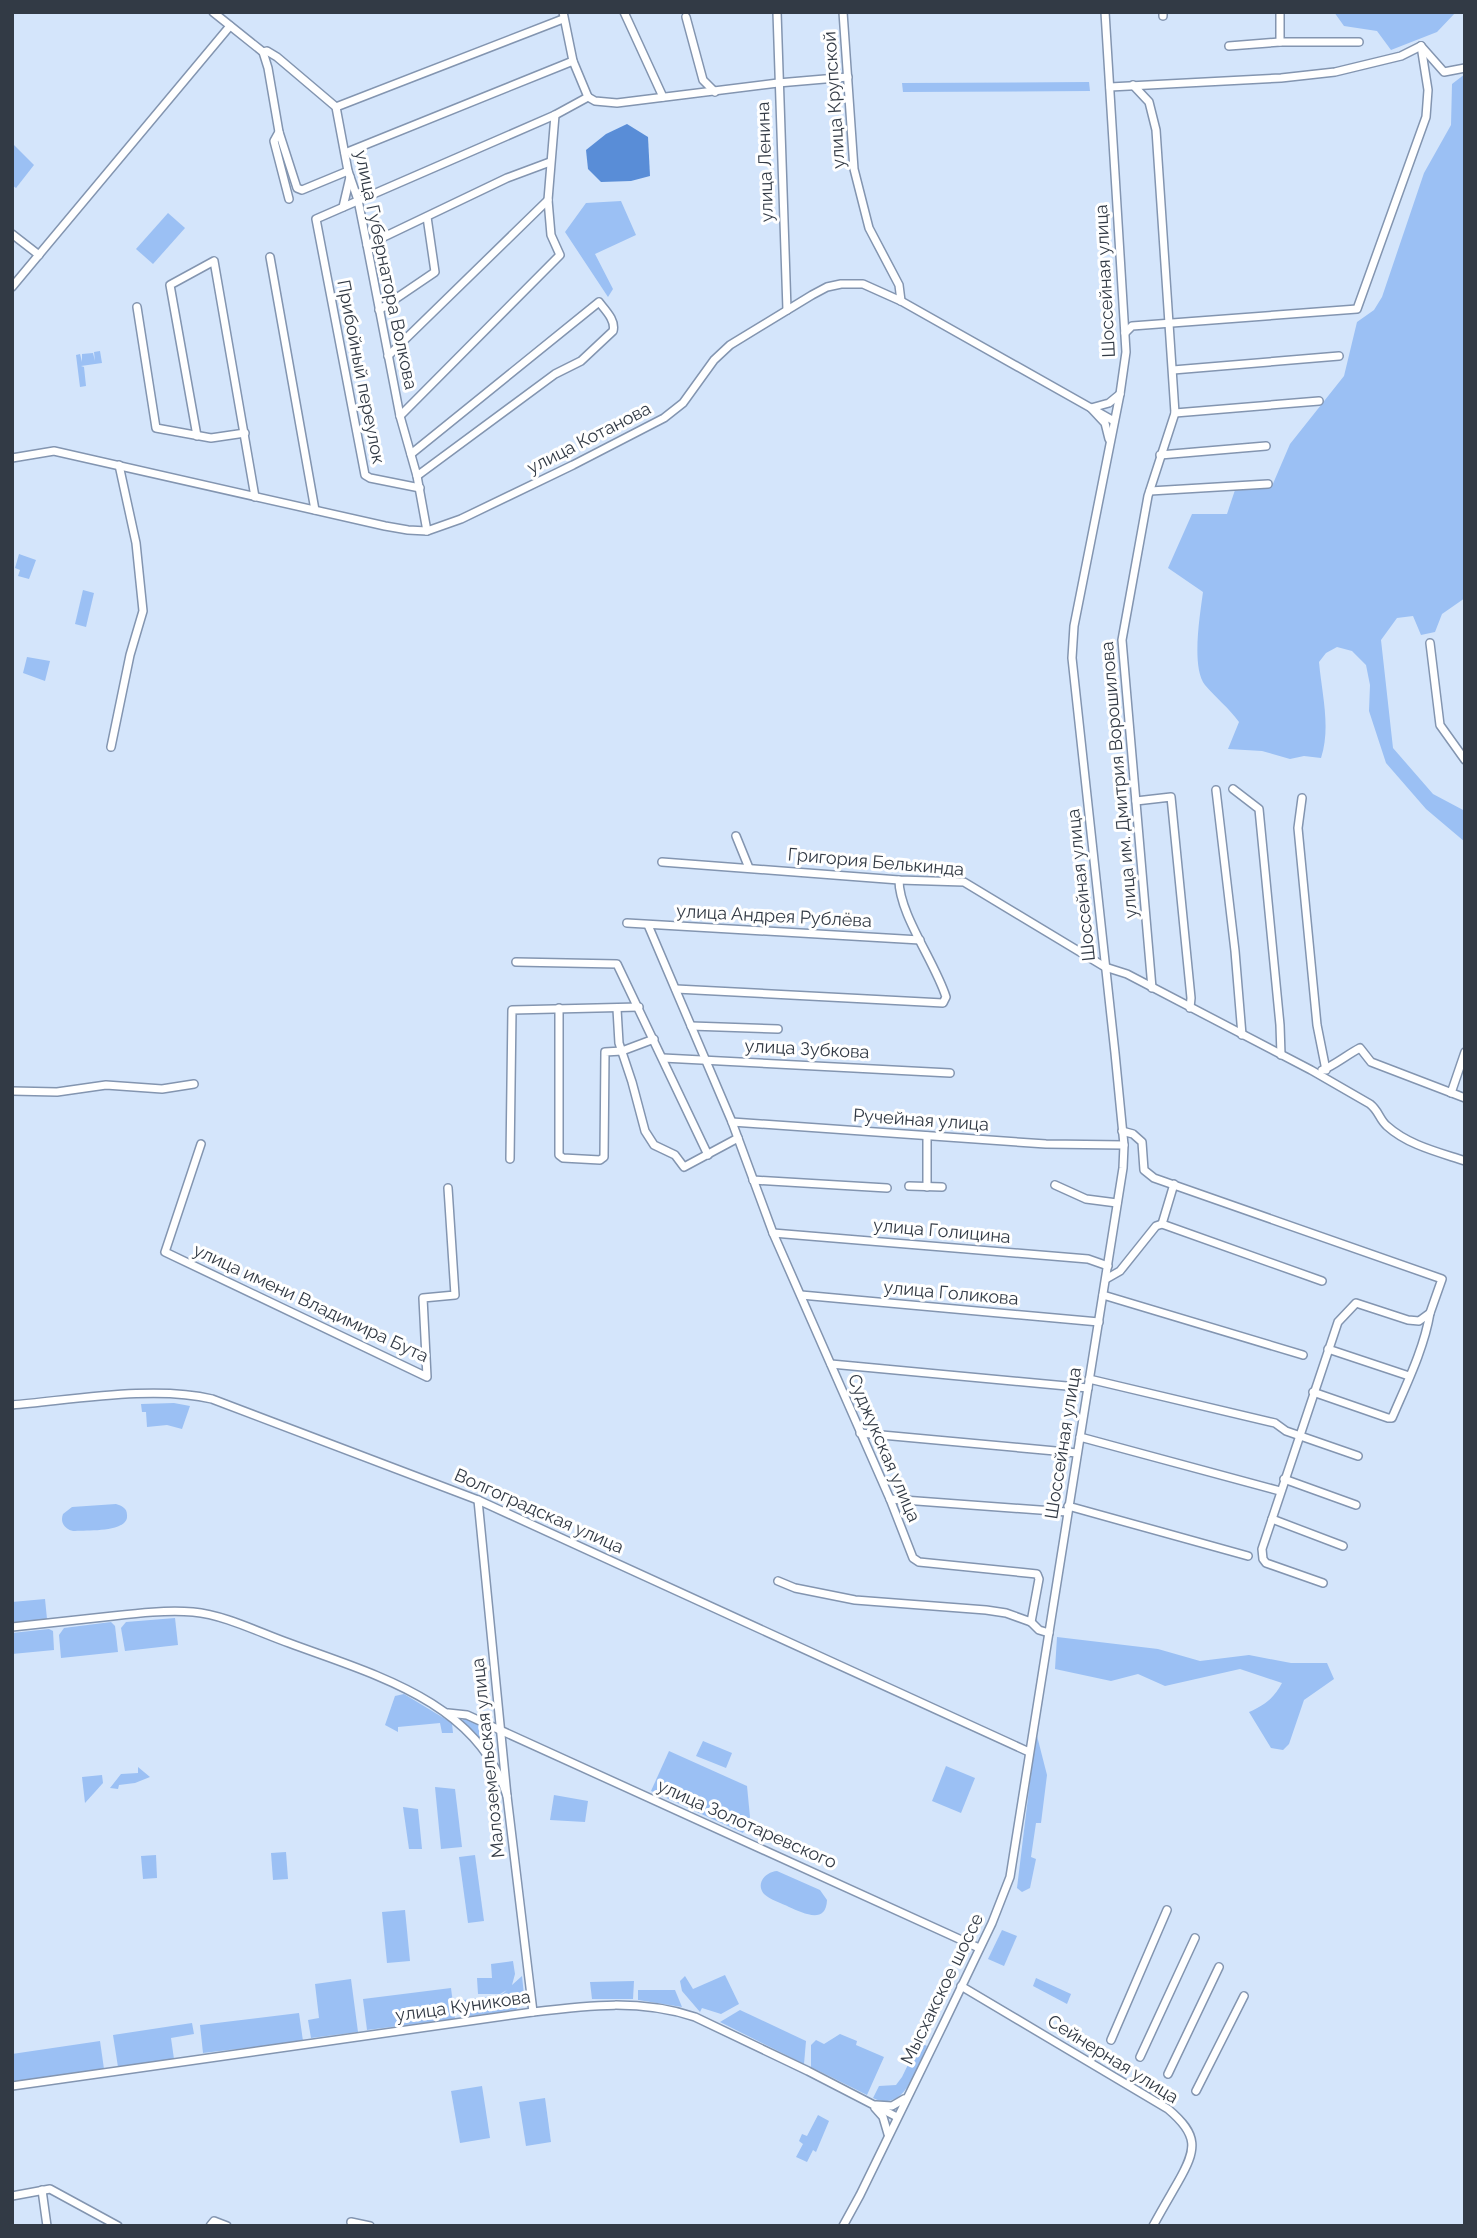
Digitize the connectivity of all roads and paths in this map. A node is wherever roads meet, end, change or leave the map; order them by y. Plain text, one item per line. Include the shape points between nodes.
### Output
1 (213, 12) edge
2 (624, 12) edge
3 (776, 12) edge
4 (843, 12) edge
5 (1105, 12) edge
6 (1280, 12) edge
7 (563, 16) edge
8 (686, 18) dead end
9 (230, 26) junction
10 (1359, 42) dead end
11 (1280, 43) junction
12 (1229, 46) dead end
13 (1421, 46) junction
14 (263, 52) junction
15 (573, 61) junction
16 (1465, 68) edge
17 (848, 77) junction
18 (778, 83) junction
19 (1133, 85) junction
20 (1110, 87) junction
21 (716, 92) junction
22 (588, 97) junction
23 (663, 97) junction
24 (336, 107) junction
25 (555, 115) junction
26 (279, 132) junction
27 (345, 153) junction
28 (550, 162) junction
29 (349, 174) junction
30 (289, 199) dead end
31 (358, 200) junction
32 (548, 200) junction
33 (342, 206) junction
34 (427, 217) junction
35 (12, 234) edge
36 (367, 245) junction
37 (39, 255) junction
38 (270, 257) dead end
39 (12, 287) edge
40 (901, 301) junction
41 (137, 307) dead end
42 (379, 310) junction
43 (786, 310) junction
44 (1171, 324) junction
45 (1125, 333) junction
46 (388, 356) junction
47 (1339, 356) dead end
48 (1173, 370) junction
49 (1120, 394) junction
50 (1319, 401) dead end
51 (1091, 408) junction
52 (1175, 413) junction
53 (400, 415) junction
54 (1114, 421) junction
55 (245, 433) junction
56 (197, 436) junction
57 (1110, 443) junction
58 (1266, 446) dead end
59 (411, 454) junction
60 (1160, 455) junction
61 (12, 457) edge
62 (119, 465) junction
63 (417, 476) junction
64 (1268, 484) dead end
65 (420, 488) junction
66 (1150, 491) junction
67 (255, 497) junction
68 (315, 510) junction
69 (427, 530) junction
70 (1430, 643) dead end
71 (111, 747) dead end
72 (1465, 760) edge
73 (1233, 789) dead end
74 (1216, 790) dead end
75 (1302, 798) dead end
76 (1136, 801) junction
77 (736, 836) dead end
78 (662, 862) dead end
79 (748, 868) junction
80 (899, 880) junction
81 (627, 923) dead end
82 (648, 925) junction
83 (920, 940) junction
84 (516, 962) dead end
85 (1105, 967) junction
86 (1152, 988) junction
87 (676, 989) junction
88 (639, 1007) junction
89 (559, 1008) junction
90 (1190, 1008) junction
91 (617, 1009) junction
92 (691, 1026) junction
93 (778, 1029) dead end
94 (1242, 1035) junction
95 (654, 1039) junction
96 (622, 1051) junction
97 (1465, 1052) edge
98 (1281, 1055) junction
99 (663, 1058) junction
100 (706, 1059) junction
101 (1311, 1070) junction
102 (1326, 1070) junction
103 (950, 1073) dead end
104 (194, 1084) dead end
105 (12, 1091) edge
106 (1451, 1093) junction
107 (1465, 1098) edge
108 (732, 1122) junction
109 (1122, 1131) junction
110 (927, 1136) junction
111 (738, 1138) junction
112 (201, 1144) dead end
113 (1124, 1145) junction
114 (708, 1155) junction
115 (510, 1159) dead end
116 (1465, 1161) edge
117 (753, 1180) junction
118 (1174, 1184) junction
119 (1055, 1185) dead end
120 (909, 1186) dead end
121 (927, 1187) junction
122 (942, 1187) dead end
123 (448, 1188) dead end
124 (887, 1188) dead end
125 (1117, 1203) junction
126 (1162, 1224) junction
127 (773, 1233) junction
128 (1108, 1266) junction
129 (1106, 1279) junction
130 (1322, 1281) dead end
131 (801, 1295) junction
132 (1103, 1295) junction
133 (1430, 1312) junction
134 (1099, 1322) junction
135 (1328, 1349) junction
136 (1303, 1355) dead end
137 (831, 1364) junction
138 (1409, 1376) junction
139 (1088, 1383) junction
140 (1313, 1392) junction
141 (12, 1405) edge
142 (860, 1433) junction
143 (1299, 1434) junction
144 (1080, 1437) junction
145 (1077, 1453) junction
146 (1359, 1456) dead end
147 (1284, 1479) junction
148 (1280, 1491) junction
149 (890, 1499) junction
150 (478, 1500) junction
151 (1356, 1505) dead end
152 (1068, 1509) junction
153 (1272, 1518) junction
154 (1343, 1546) dead end
155 (1248, 1556) dead end
156 (778, 1581) dead end
157 (1323, 1583) dead end
158 (1031, 1622) junction
159 (12, 1627) edge
160 (1049, 1633) junction
161 (448, 1713) junction
162 (501, 1730) junction
163 (503, 1746) junction
164 (1029, 1752) junction
165 (495, 1766) junction
166 (507, 1796) junction
167 (1167, 1910) dead end
168 (1195, 1938) dead end
169 (979, 1948) junction
170 (1220, 1967) dead end
171 (961, 1986) junction
172 (1244, 1996) dead end
173 (534, 2012) junction
174 (1111, 2040) dead end
175 (1140, 2057) dead end
176 (1168, 2074) dead end
177 (12, 2087) edge
178 (1196, 2091) dead end
179 (907, 2098) junction
180 (872, 2105) junction
181 (897, 2117) junction
182 (888, 2135) junction
183 (42, 2190) junction
184 (12, 2196) edge
185 (351, 2222) dead end
186 (47, 2226) edge
187 (118, 2226) edge
188 (210, 2226) edge
189 (227, 2226) edge
190 (370, 2226) edge
191 (842, 2226) edge
192 (1153, 2226) edge

1 - 9 street
2 - 23 street
3 - 18 street, улица Ленина
4 - 17 street, улица Крупской
5 - 20 street, Шоссейная улица
6 - 11 street
7 - 15 street
7 - 24 street
8 - 21 street via 703,80
9 - 14 street
9 - 37 street
10 - 11 street
11 - 12 street
13 - 16 street via 1444,72
13 - 19 street via 1401,57 1335,72
13 - 44 street via 1428,90 1426,117 1357,309
14 - 24 street via 277,57
14 - 26 street
15 - 22 street
15 - 27 street
17 - 18 street
17 - 40 street, улица Крупской via 852,158 862,205 871,236 899,285
18 - 21 street
18 - 43 street, улица Ленина
19 - 20 street
19 - 44 street, улица им. Дмитрия Ворошилова via 1149,102 1156,130
20 - 45 street, Шоссейная улица
21 - 23 street
22 - 23 street via 617,103
22 - 25 street
24 - 27 street, улица Губернатора Волкова
25 - 28 street
25 - 31 street
26 - 29 street via 297,188
26 - 30 street via 274,141
27 - 29 street, улица Губернатора Волкова
28 - 32 street
28 - 34 street
29 - 31 street, улица Губернатора Волкова
29 - 33 street
31 - 33 street
31 - 36 street, улица Губернатора Волкова
32 - 46 street
32 - 53 street via 550,229 559,257
33 - 65 street, Прибойный переулок via 316,219 365,475
34 - 36 street
34 - 42 street via 435,272
35 - 37 street
36 - 42 street, улица Губернатора Волкова
37 - 39 street
38 - 68 street
40 - 43 street, улица Котанова via 863,284 841,284
40 - 51 street, улица Котанова
41 - 56 street via 156,428
42 - 46 street, улица Губернатора Волкова
43 - 69 street, улица Котанова via 721,352 683,403 664,418 461,519
44 - 45 street via 1132,326
44 - 48 street, улица им. Дмитрия Ворошилова
45 - 49 street, Шоссейная улица
46 - 53 street, улица Губернатора Волкова
47 - 48 street
48 - 52 street, улица им. Дмитрия Ворошилова
49 - 51 street
49 - 54 street, Шоссейная улица
50 - 52 street
51 - 54 street, улица Котанова
51 - 57 street via 1105,423
52 - 60 street, улица им. Дмитрия Ворошилова
53 - 59 street, улица Губернатора Волкова
54 - 57 street, Шоссейная улица
55 - 56 street
55 - 56 street via 214,261 170,285
55 - 67 street
57 - 85 street, Шоссейная улица via 1074,626 1072,658
58 - 60 street
59 - 63 street, улица Губернатора Волкова
59 - 63 street via 599,302 613,331 582,361 555,374
60 - 66 street, улица им. Дмитрия Ворошилова
61 - 62 street, улица Котанова via 54,451
62 - 67 street, улица Котанова
62 - 71 street via 136,543 143,611
63 - 65 street, улица Губернатора Волкова
64 - 66 street
65 - 69 street, улица Губернатора Волкова
66 - 76 street, улица им. Дмитрия Ворошилова via 1122,640
67 - 68 street, улица Котанова
68 - 69 street, улица Котанова
70 - 72 street via 1440,725
73 - 98 street via 1259,809
74 - 94 street
75 - 102 street via 1298,828 1317,1025
76 - 86 street, улица им. Дмитрия Ворошилова
76 - 90 street via 1171,797
77 - 79 street
78 - 79 street, Григория Белькинда
79 - 80 street, Григория Белькинда
80 - 83 street via 900,895
80 - 85 street, Григория Белькинда via 964,882
81 - 82 street, улица Андрея Рублёва
82 - 83 street, улица Андрея Рублёва
82 - 87 street
83 - 87 street via 940,977 946,1001
84 - 88 street via 617,964
85 - 86 street, Григория Белькинда
85 - 109 street, Шоссейная улица
86 - 90 street, Григория Белькинда
87 - 92 street
88 - 91 street
88 - 95 street
89 - 91 street
89 - 96 street via 559,1156 604,1157 605,1054
89 - 115 street via 512,1010
90 - 94 street, Григория Белькинда
91 - 96 street
92 - 93 street
92 - 100 street
94 - 98 street, Григория Белькинда
95 - 96 street
95 - 99 street
96 - 114 street via 645,1130 654,1145 675,1155 684,1167
97 - 106 street
98 - 101 street, Григория Белькинда
99 - 100 street, улица Зубкова
99 - 114 street
100 - 103 street, улица Зубкова
100 - 108 street
101 - 102 street
101 - 116 street, Григория Белькинда via 1378,1110 1383,1124 1394,1132
102 - 106 street via 1360,1048 1371,1062
104 - 105 street via 162,1089 106,1085 57,1092
106 - 107 street
108 - 110 street, Ручейная улица
108 - 111 street
109 - 113 street, Шоссейная улица
109 - 118 street via 1133,1133 1142,1142 1144,1170
110 - 113 street, Ручейная улица
110 - 121 street
111 - 114 street
111 - 117 street
112 - 123 street, улица имени Владимира Бута via 165,1252 427,1377 422,1298 456,1294
113 - 125 street, Шоссейная улица
117 - 124 street
117 - 127 street, Суджукская улица
118 - 126 street
118 - 133 street via 1442,1279
119 - 125 street via 1086,1199
120 - 121 street
121 - 122 street
125 - 128 street, Шоссейная улица
126 - 129 street via 1121,1271
126 - 130 street
127 - 128 street, улица Голицина via 1088,1259
127 - 131 street, Суджукская улица
128 - 129 street, Шоссейная улица
129 - 132 street, Шоссейная улица
131 - 134 street, улица Голикова
131 - 137 street, Суджукская улица
132 - 134 street, Шоссейная улица
132 - 136 street
133 - 135 street via 1419,1321 1408,1320 1356,1303 1340,1318
133 - 138 street
134 - 139 street, Шоссейная улица
135 - 138 street
135 - 140 street
137 - 139 street
137 - 142 street, Суджукская улица
138 - 140 street via 1392,1418
139 - 143 street via 1275,1423
139 - 144 street, Шоссейная улица
140 - 143 street
141 - 150 street, Волгоградская улица via 152,1393 202,1397
142 - 145 street
142 - 149 street, Суджукская улица
143 - 146 street
143 - 147 street
144 - 145 street, Шоссейная улица
144 - 148 street
145 - 152 street, Шоссейная улица
147 - 148 street
147 - 151 street
148 - 153 street
149 - 152 street
149 - 158 street, Суджукская улица via 916,1562 1039,1576
150 - 162 street, Малоземельская улица
150 - 164 street, Волгоградская улица
152 - 155 street
152 - 160 street, Шоссейная улица
153 - 154 street
153 - 157 street via 1263,1559
156 - 158 street via 855,1600 986,1609
158 - 160 street
159 - 161 street via 196,1612 394,1683
160 - 164 street, Шоссейная улица
161 - 162 street, улица Золотаревского via 467,1714
161 - 165 street
162 - 163 street, Малоземельская улица
162 - 169 street, улица Золотаревского
163 - 165 street via 502,1758
163 - 166 street, Малоземельская улица
164 - 169 street, Мысхакское шоссе via 1010,1877
165 - 166 street
166 - 173 street, Малоземельская улица
167 - 174 street
168 - 175 street
169 - 171 street, Мысхакское шоссе
170 - 176 street
171 - 179 street, Мысхакское шоссе
171 - 192 street, Сейнерная улица via 1168,2109 1183,2123 1190,2133 1192,2154
172 - 178 street
173 - 177 street, улица Куникова
173 - 180 street, улица Куникова via 613,2003 676,2011
179 - 180 street via 892,2106
179 - 181 street, Мысхакское шоссе
180 - 181 street, улица Куникова
180 - 182 street via 883,2118
181 - 182 street, Мысхакское шоссе
182 - 191 street, Мысхакское шоссе
183 - 184 street
183 - 186 street
183 - 187 street via 55,2191
185 - 190 street
188 - 189 street via 214,2221

